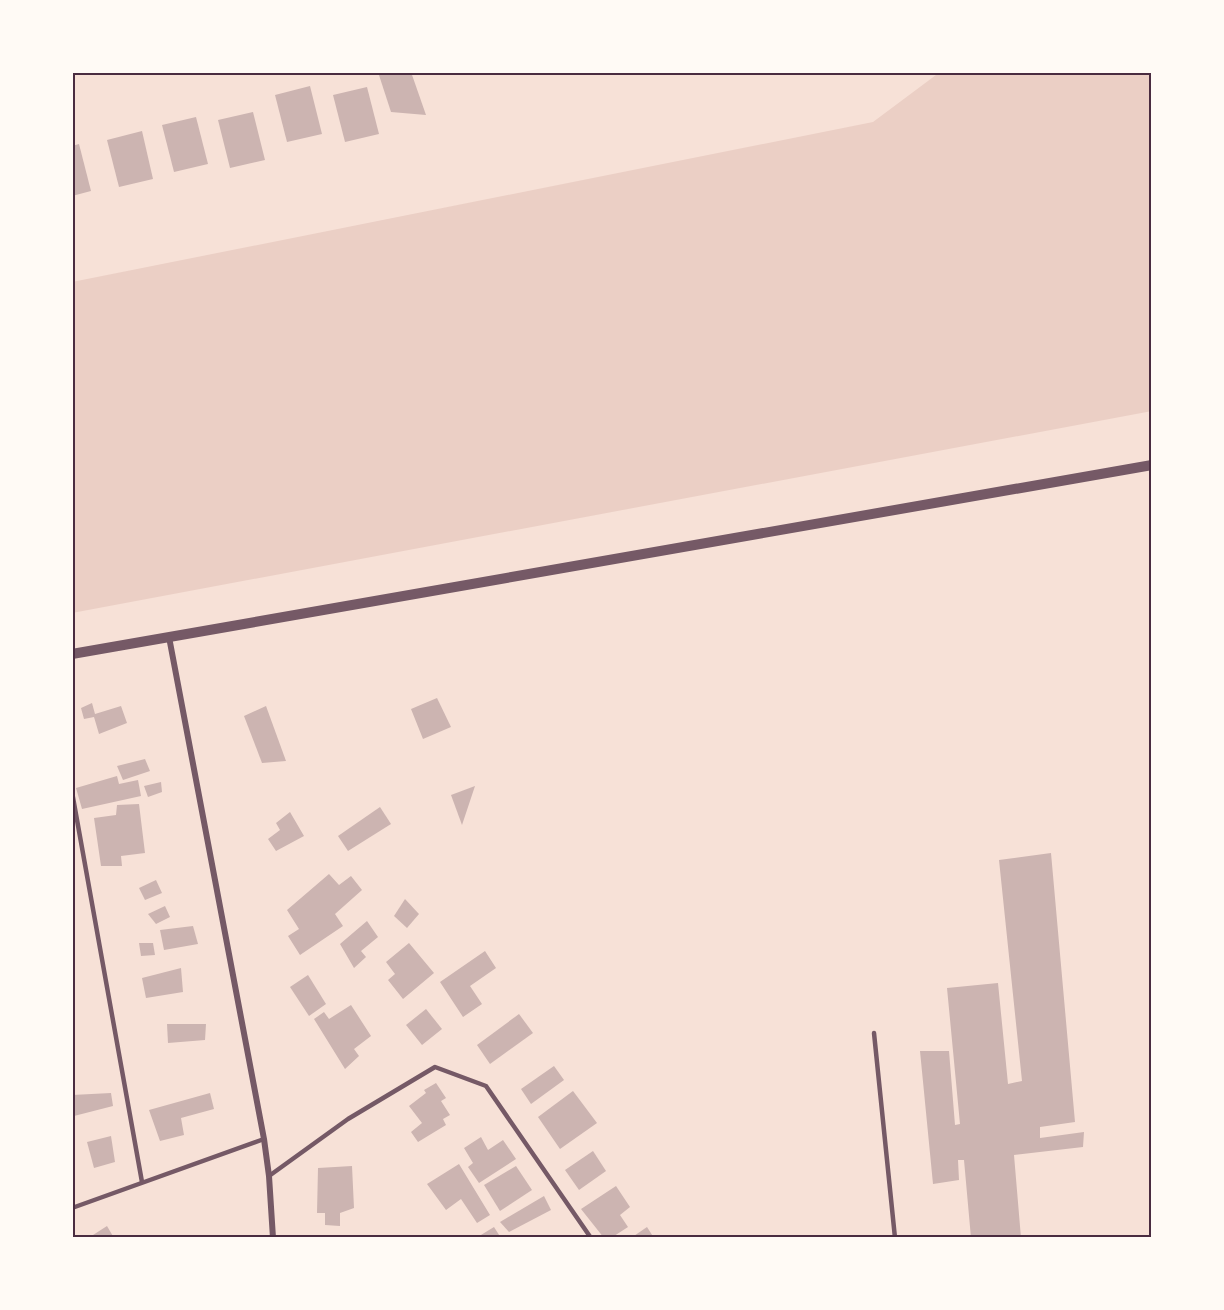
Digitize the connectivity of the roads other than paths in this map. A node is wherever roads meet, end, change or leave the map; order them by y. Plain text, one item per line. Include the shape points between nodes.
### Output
1 (1152, 465) edge
2 (169, 636) junction
3 (72, 654) edge
4 (72, 792) edge
5 (874, 1033) dead end
6 (264, 1140) junction
7 (269, 1176) junction
8 (142, 1182) junction
9 (72, 1208) edge
10 (273, 1238) edge
11 (591, 1238) edge
12 (895, 1238) edge

1 - 2 street
2 - 3 street
2 - 6 street
4 - 8 lane
5 - 12 lane
6 - 7 street
6 - 8 lane
7 - 10 street
7 - 11 lane via 348,1119 435,1067 486,1086
8 - 9 lane

